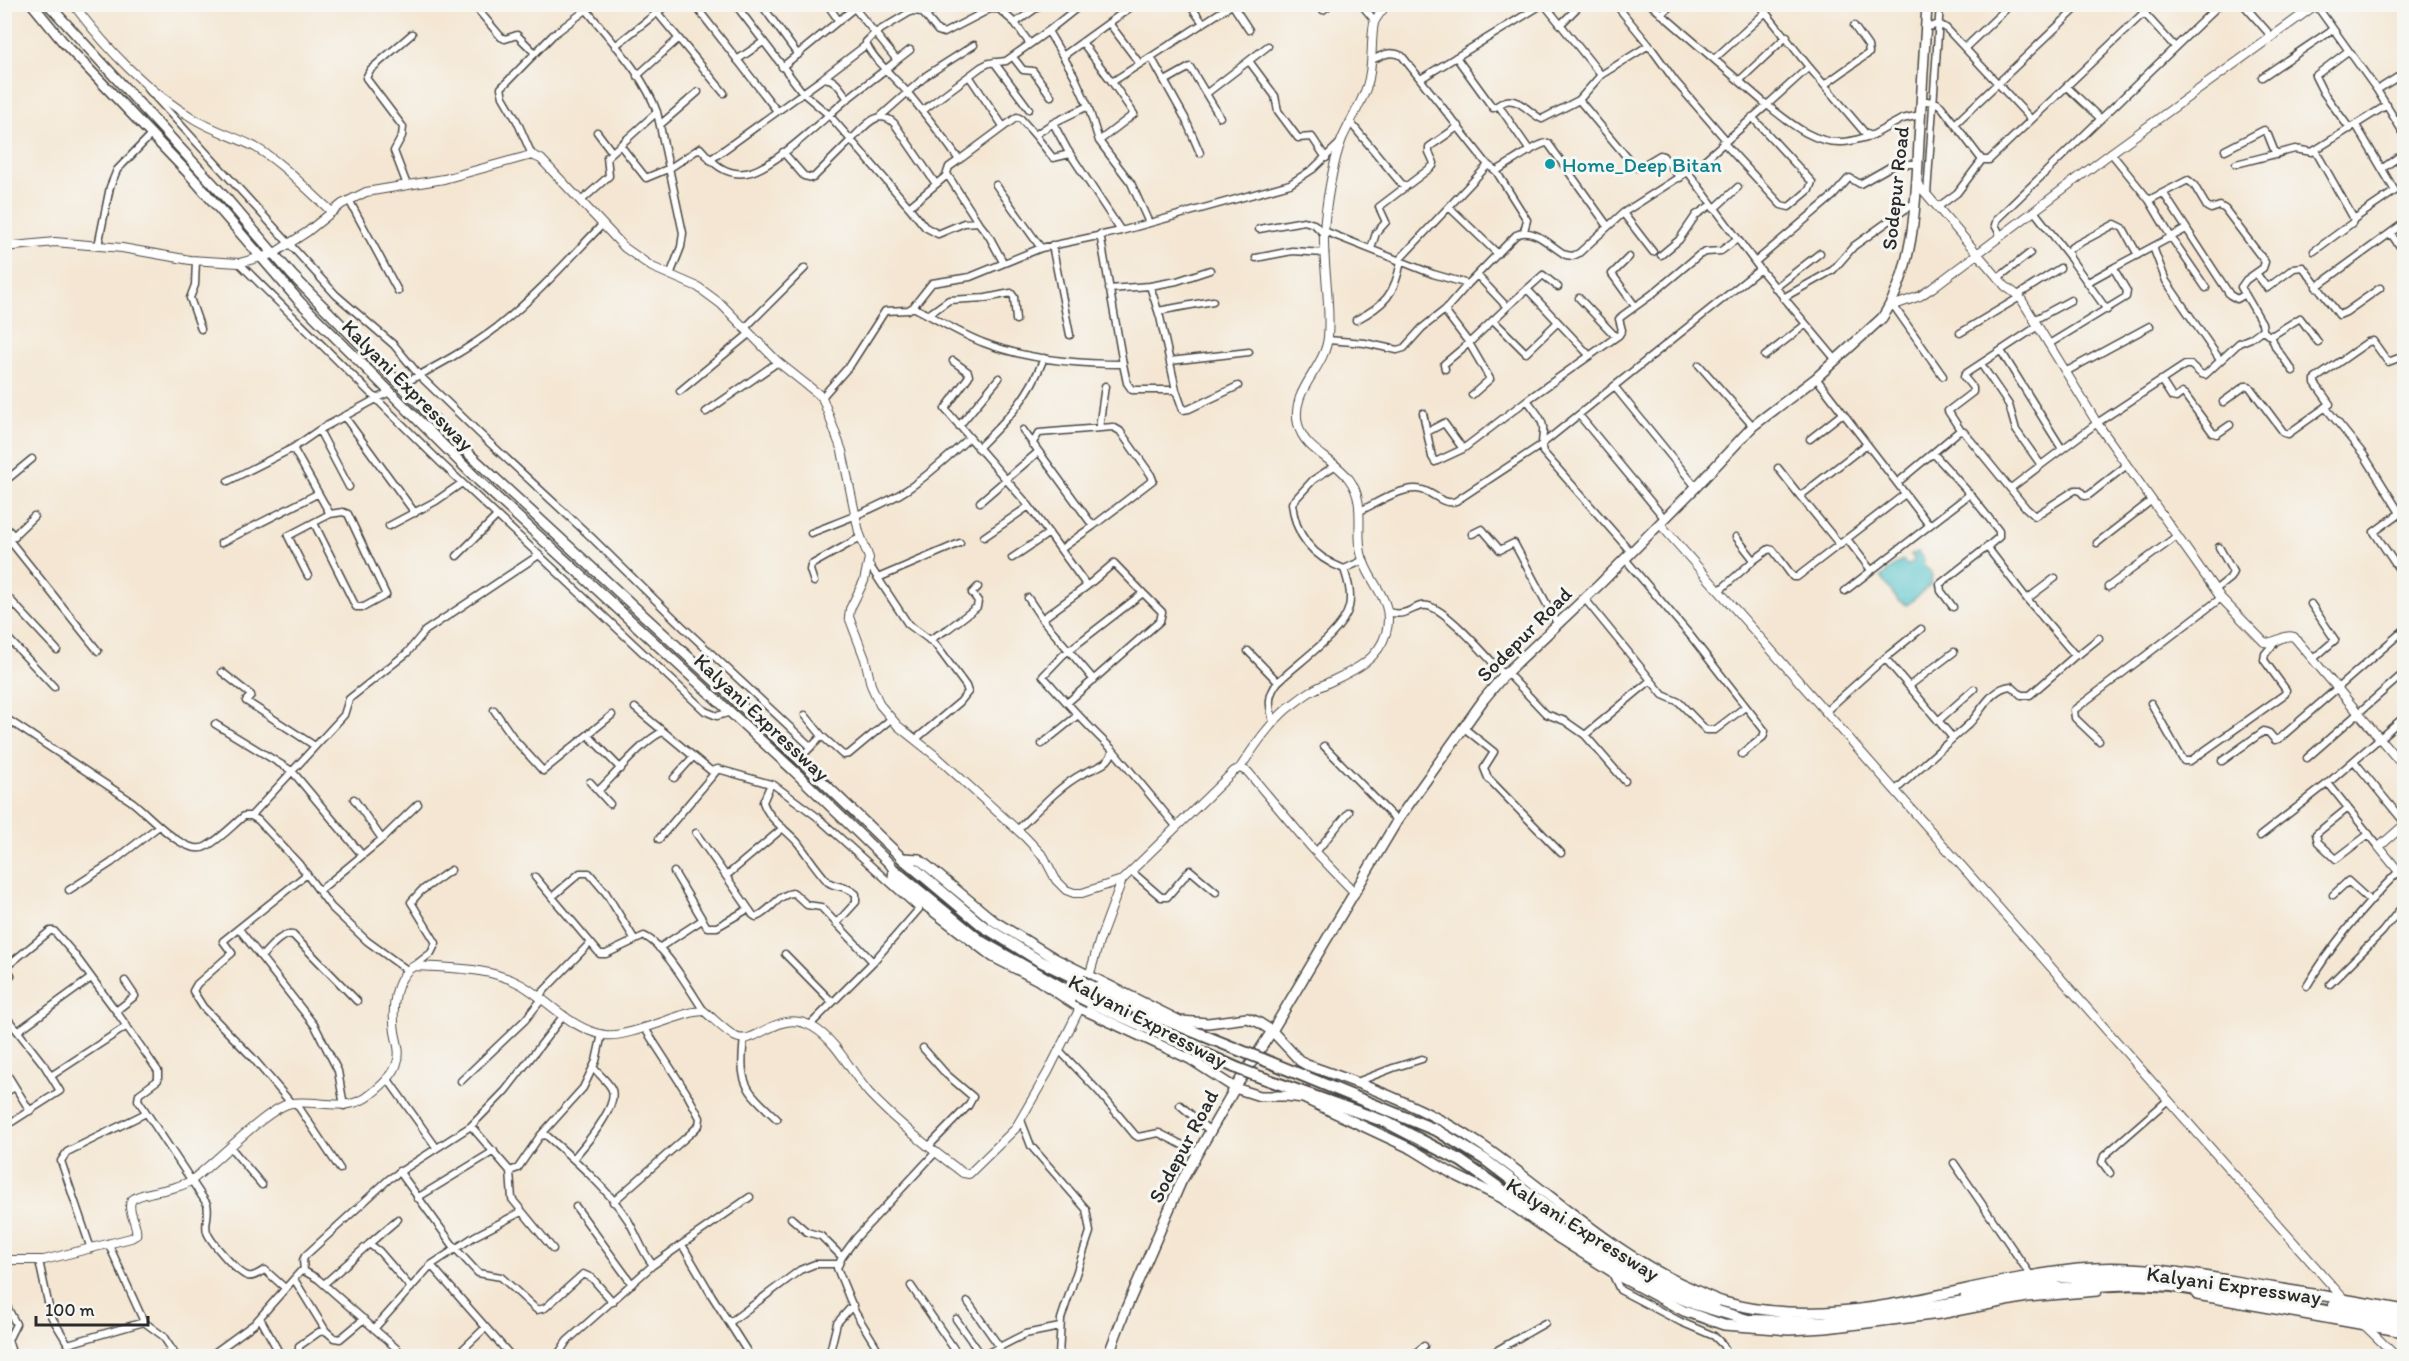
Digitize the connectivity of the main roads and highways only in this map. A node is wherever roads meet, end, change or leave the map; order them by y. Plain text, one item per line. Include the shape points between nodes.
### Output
1 (32, 4) edge
2 (48, 4) edge
3 (1927, 4) edge
4 (902, 858) joint
5 (894, 870) junction
6 (1088, 982) junction
7 (1084, 1005) junction
8 (1272, 1031) junction
9 (1235, 1088) junction
10 (2404, 1310) edge
11 (2404, 1318) edge
12 (2404, 1326) edge
13 (2404, 1332) edge
14 (1108, 1356) edge

1 - 5 main road, Kalyani Expressway via 63,42 191,176 300,302 534,534 792,768
2 - 4 main road, Kalyani Expressway via 273,254 469,454
3 - 8 main road, Sodepur Road via 1908,256 1891,306 1816,378 1753,426 1484,699 1397,821
4 - 6 highway via 983,926 1038,960
5 - 7 highway, bridge via 982,942 1077,996
5 - 7 main road, Kalyani Expressway via 893,878 908,892 993,957
6 - 8 main road, Kalyani Expressway via 1180,1021 1208,1023 1247,1018
6 - 11 highway, bridge via 1131,1006 1438,1131 1484,1159 1653,1279 1718,1306 1768,1315 1837,1316 2060,1277 2172,1276
7 - 9 main road, Kalyani Expressway via 1190,1059
7 - 12 highway, bridge via 1239,1069 1386,1122 1461,1161 1564,1233 1658,1289 1748,1320 1822,1322 2053,1288 2136,1284 2172,1286
8 - 9 main road, Sodepur Road
8 - 10 main road, Kalyani Expressway via 1307,1065 1358,1082 1449,1124 1536,1184 1604,1239 1661,1275 1722,1302 1767,1311 1838,1312 2031,1276 2131,1268 2342,1297
9 - 13 main road, Kalyani Expressway via 1260,1096 1303,1098 1368,1128 1502,1198 1611,1271 1684,1311 1724,1325 1789,1330 1826,1328 1940,1314 2027,1297 2156,1288
9 - 14 main road, Sodepur Road via 1181,1182

